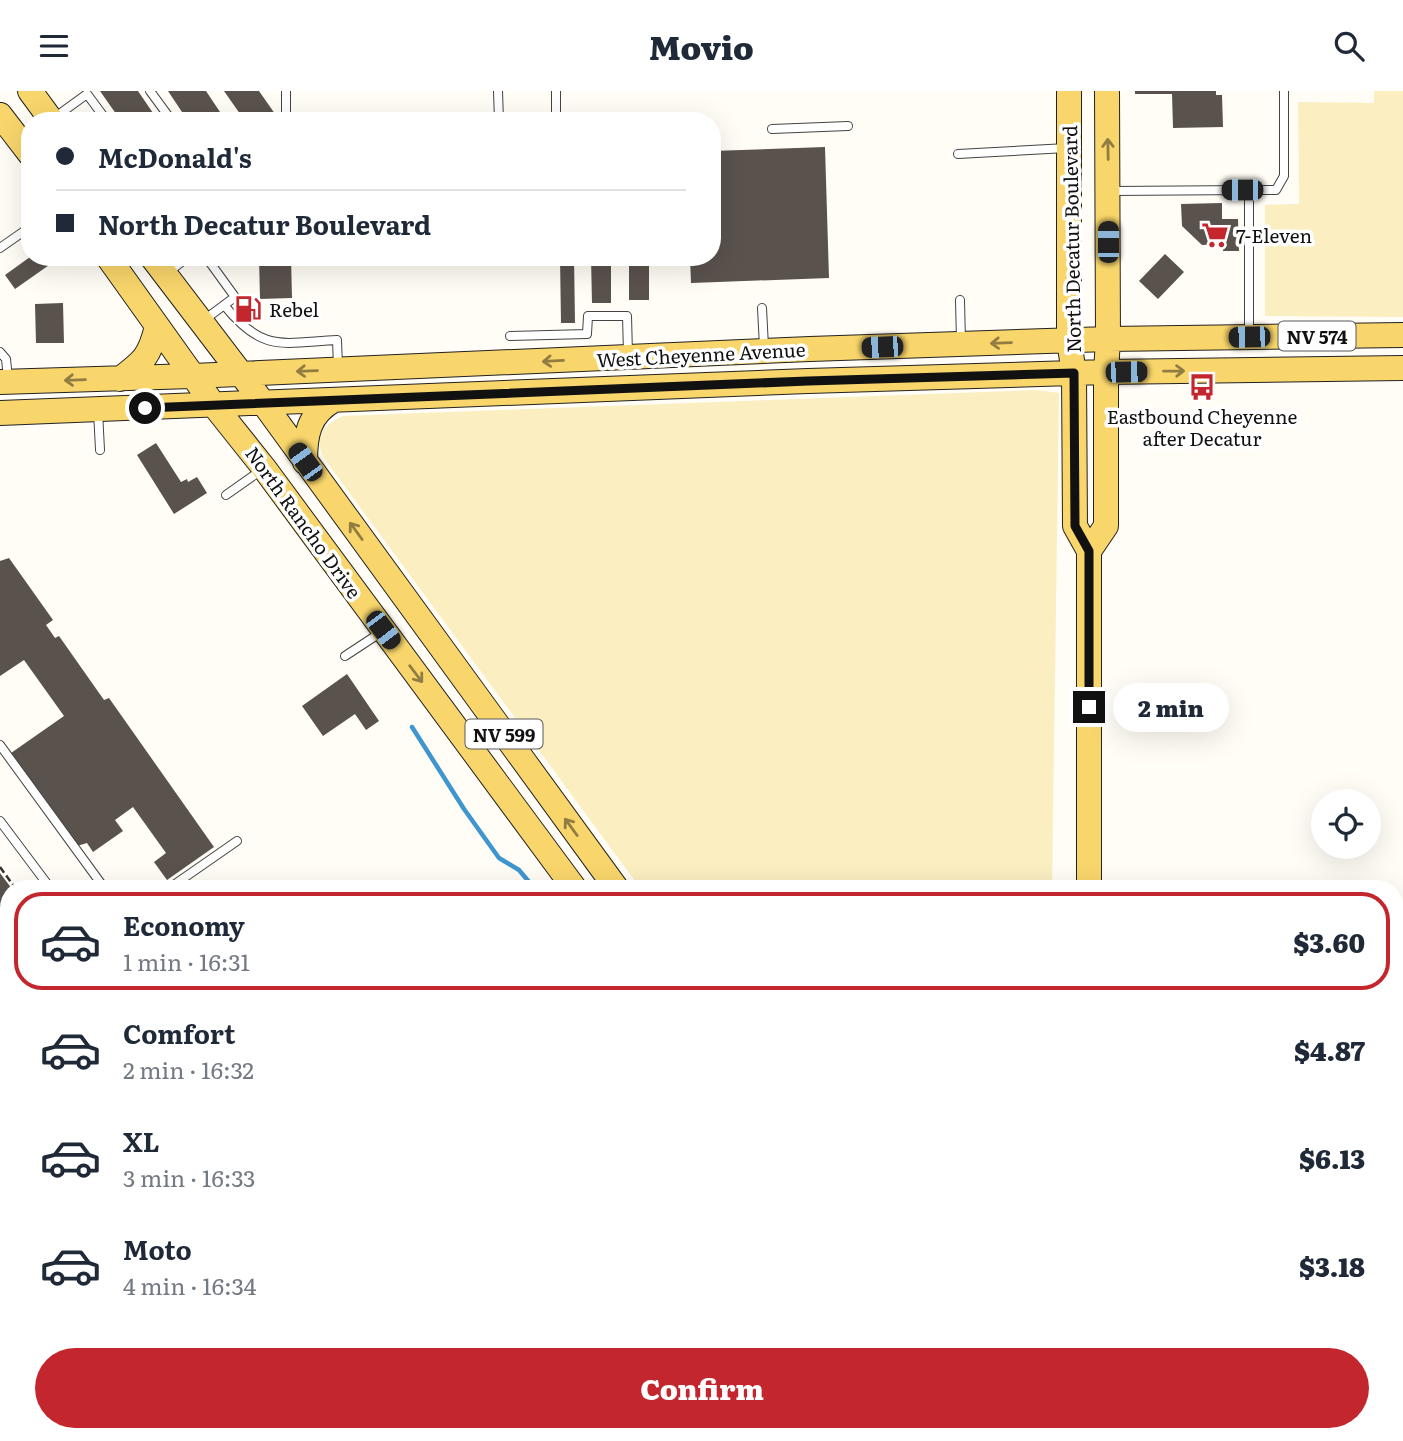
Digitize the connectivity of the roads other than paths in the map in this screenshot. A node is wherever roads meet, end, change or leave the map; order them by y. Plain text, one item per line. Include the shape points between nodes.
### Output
1 (30, 91) edge
2 (150, 91) edge
3 (286, 91) edge
4 (498, 91) edge
5 (556, 91) edge
6 (1069, 91) edge
7 (1107, 91) edge
8 (1284, 91) edge
9 (45, 112) edge
10 (62, 112) edge
11 (100, 112) edge
12 (165, 112) edge
13 (286, 112) edge
14 (499, 112) edge
15 (556, 112) edge
16 (0, 115) edge
17 (848, 126) dead end
18 (772, 128) dead end
19 (16, 144) edge
20 (1068, 148) junction
21 (958, 154) dead end
22 (1249, 190) junction
23 (1108, 191) junction
24 (21, 233) edge
25 (0, 248) edge
26 (114, 266) edge
27 (158, 266) edge
28 (213, 266) edge
29 (960, 300) dead end
30 (224, 305) junction
31 (762, 309) dead end
32 (200, 322) junction
33 (157, 326) junction
34 (1403, 335) edge
35 (509, 336) dead end
36 (1249, 337) junction
37 (1108, 339) junction
38 (1069, 341) junction
39 (961, 344) junction
40 (764, 351) junction
41 (0, 352) edge
42 (628, 357) junction
43 (1403, 368) edge
44 (339, 370) junction
45 (1106, 372) junction
46 (241, 373) junction
47 (1074, 373) junction
48 (192, 376) junction
49 (120, 379) junction
50 (4, 382) edge
51 (334, 400) junction
52 (213, 404) junction
53 (264, 404) junction
54 (98, 409) junction
55 (0, 412) edge
56 (100, 450) dead end
57 (305, 462) junction
58 (264, 468) junction
59 (226, 495) dead end
60 (1089, 551) junction
61 (383, 630) junction
62 (345, 656) dead end
63 (0, 745) edge
64 (0, 821) edge
65 (237, 841) dead end
66 (44, 880) edge
67 (98, 880) edge
68 (181, 880) edge
69 (568, 880) edge
70 (605, 880) edge
71 (1088, 880) edge

1 - 9 main road
2 - 12 lane
3 - 13 lane
4 - 14 lane
5 - 15 lane
6 - 20 main road, North Decatur Boulevard
23 -> 7 main road, North Decatur Boulevard
8 - 22 lane via 1284,176 1276,190
10 - 11 lane via 87,94
16 - 19 main road
17 - 18 lane
20 - 21 lane
20 - 38 main road, North Decatur Boulevard
22 - 23 lane
22 - 36 lane
23 - 37 main road, North Decatur Boulevard
24 - 25 lane
26 - 33 main road, North Rancho Drive / NV 599
27 - 32 main road, North Rancho Drive / NV 599
28 - 30 lane via 235,297
29 - 39 lane
30 - 32 lane
30 - 44 lane via 246,330 270,341 337,340
31 - 40 lane
32 - 46 main road, North Rancho Drive / NV 599
33 - 48 main road, North Rancho Drive / NV 599
33 - 49 main road via 144,361
34 - 36 main road, West Cheyenne Avenue / NV 574
35 - 42 lane via 587,334 588,316 627,316
36 - 37 main road, West Cheyenne Avenue / NV 574
37 - 38 main road, West Cheyenne Avenue / NV 574
37 - 45 main road, North Decatur Boulevard
38 -> 39 main road, West Cheyenne Avenue
38 - 47 main road, North Decatur Boulevard
39 - 40 main road, West Cheyenne Avenue
40 - 42 main road, West Cheyenne Avenue
41 - 50 lane via 6,359
42 -> 44 main road, West Cheyenne Avenue
45 -> 43 main road, West Cheyenne Avenue / NV 574
44 -> 46 main road, West Cheyenne Avenue
45 - 47 main road, West Cheyenne Avenue / NV 574
45 - 60 main road, North Decatur Boulevard via 1106,526
46 - 48 main road, West Cheyenne Avenue
46 - 53 main road, North Rancho Drive / NV 599
47 - 51 main road, West Cheyenne Avenue
47 - 60 main road, North Decatur Boulevard via 1075,526
48 - 49 main road, West Cheyenne Avenue
48 - 52 main road, North Rancho Drive / NV 599
49 -> 50 main road, West Cheyenne Avenue
51 - 53 main road, West Cheyenne Avenue
51 - 57 main road via 323,406 309,425
52 - 53 main road, West Cheyenne Avenue
52 - 54 main road, West Cheyenne Avenue
52 - 58 main road, North Rancho Drive / NV 599
53 - 57 main road, North Rancho Drive / NV 599
54 - 55 main road, West Cheyenne Avenue
54 - 56 lane
70 -> 57 main road, North Rancho Drive / NV 599
58 - 59 lane
58 - 61 main road, North Rancho Drive / NV 599
60 - 71 main road, North Decatur Boulevard
61 - 62 lane
61 -> 69 main road, North Rancho Drive / NV 599
63 - 67 lane
64 - 66 lane
65 - 68 lane

